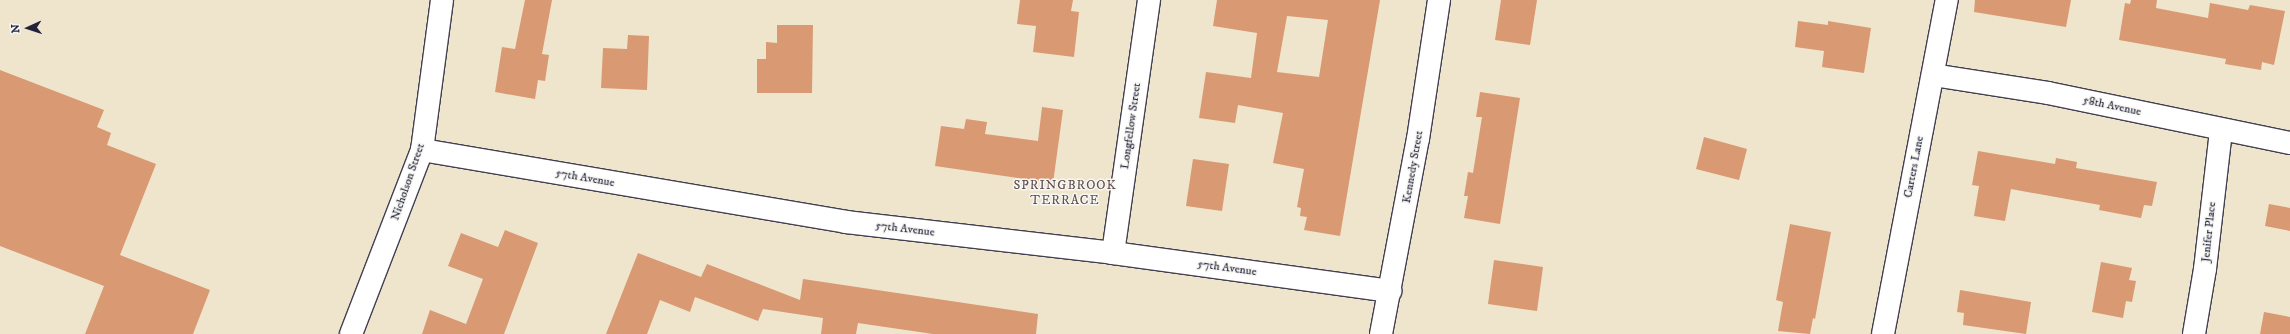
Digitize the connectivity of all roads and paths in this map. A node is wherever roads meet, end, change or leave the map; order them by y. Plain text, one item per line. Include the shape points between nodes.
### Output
1 (442, 0) edge
2 (1149, 0) edge
3 (1438, 0) edge
4 (1947, 0) edge
5 (1933, 75) junction
6 (2221, 130) junction
7 (2290, 143) edge
8 (422, 150) junction
9 (1113, 253) junction
10 (1390, 291) junction
11 (351, 334) edge
12 (1381, 334) edge
13 (1883, 334) edge
14 (2194, 334) edge

1 - 8 street, Nicholson Street
2 - 9 street, Longfellow Street
3 - 10 street, Kennedy Street via 1418,139
4 - 5 street, Carters Lane
5 - 6 street, 58th Avenue via 2048,93
5 - 13 street, Carters Lane
6 - 7 street, 58th Avenue
6 - 14 street, Jenifer Place via 2205,270
8 - 9 street, 57th Avenue via 846,222
8 - 11 street, Nicholson Street
9 - 10 street, 57th Avenue
10 - 12 street, Kennedy Street

